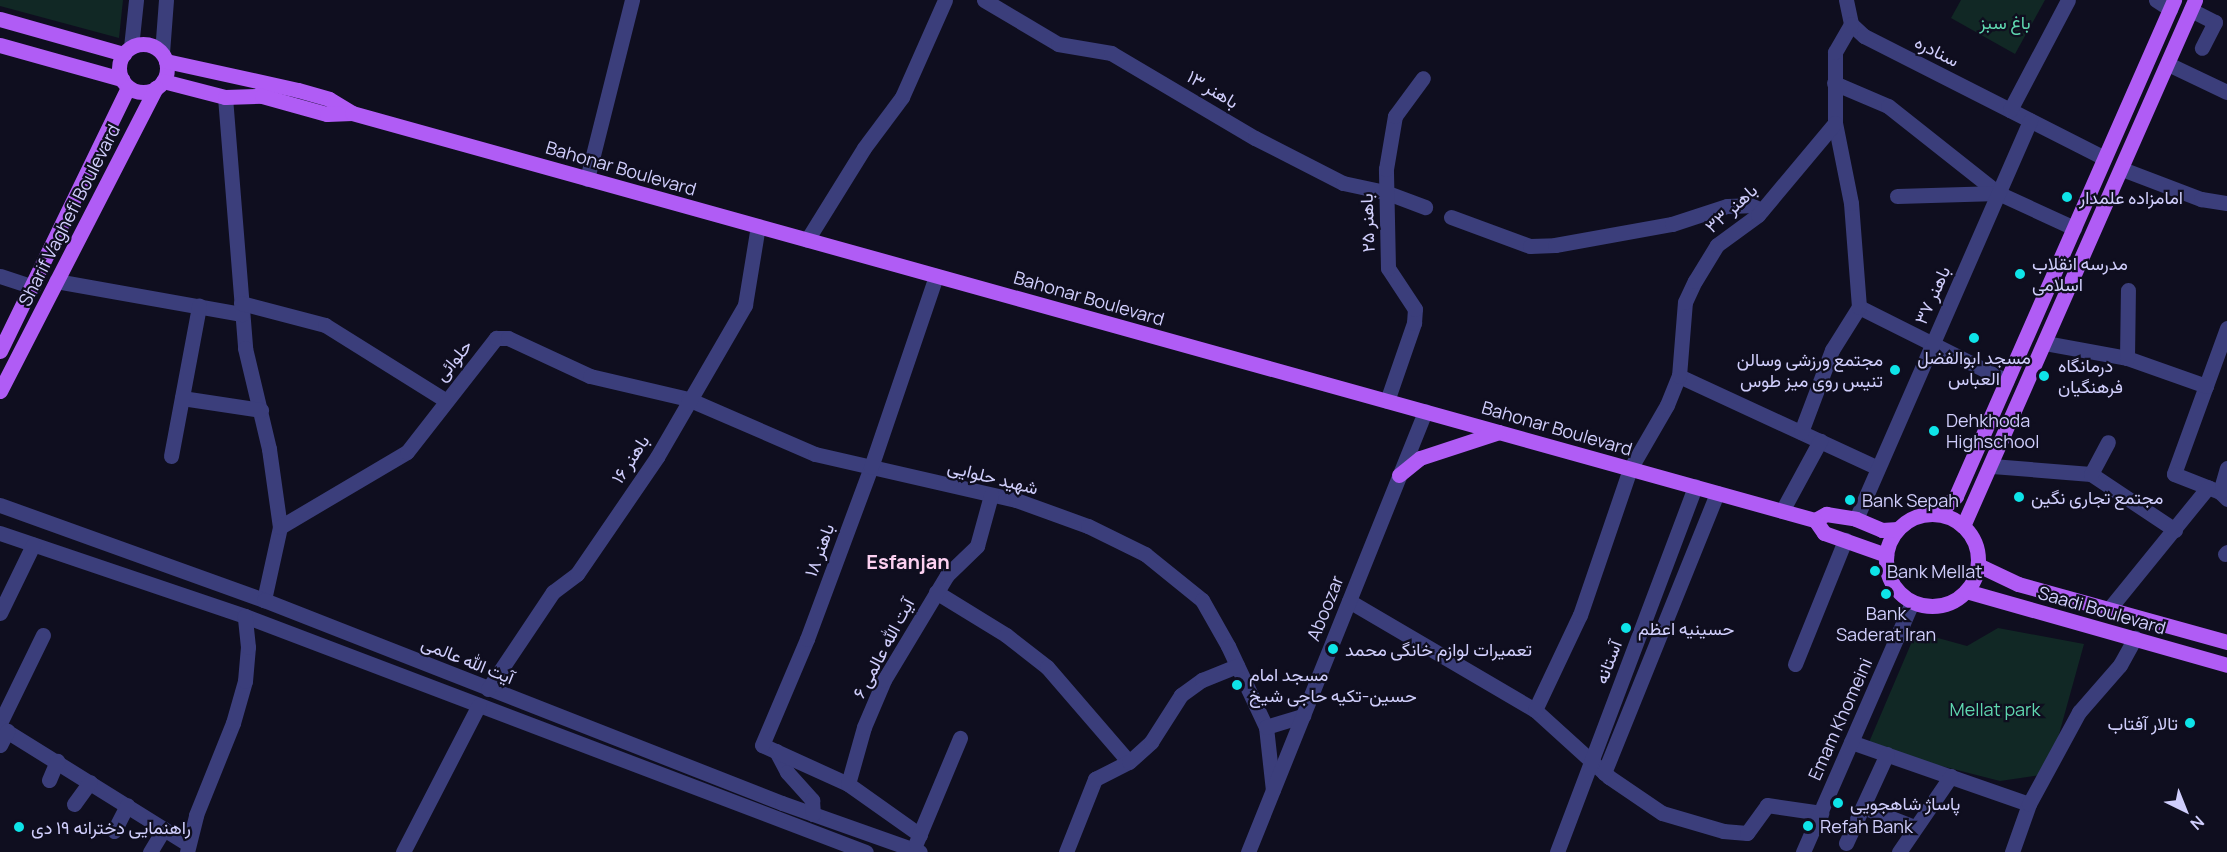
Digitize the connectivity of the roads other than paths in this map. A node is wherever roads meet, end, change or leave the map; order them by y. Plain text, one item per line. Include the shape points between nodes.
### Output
1 (136, 0) edge
2 (166, 0) edge
3 (632, 0) edge
4 (945, 0) edge
5 (984, 0) edge
6 (1846, 0) edge
7 (2068, 0) edge
8 (2157, 0) edge
9 (2172, 4) edge
10 (2193, 5) edge
11 (0, 19) edge
12 (1851, 24) junction
13 (0, 45) edge
14 (2202, 48) dead end
15 (127, 51) junction
16 (164, 57) junction
17 (2168, 64) junction
18 (1423, 78) dead end
19 (125, 83) junction
20 (1834, 83) junction
21 (159, 85) junction
22 (2227, 92) edge
23 (225, 97) junction
24 (2010, 110) junction
25 (352, 113) junction
26 (2031, 120) junction
27 (1835, 123) junction
28 (2104, 158) junction
29 (2122, 169) junction
30 (587, 178) junction
31 (1385, 192) junction
32 (1998, 193) junction
33 (1897, 196) dead end
34 (2227, 203) edge
35 (1425, 207) dead end
36 (1762, 210) junction
37 (1451, 218) dead end
38 (758, 226) junction
39 (2074, 228) junction
40 (807, 240) junction
41 (0, 276) edge
42 (936, 276) junction
43 (56, 280) junction
44 (33, 287) junction
45 (2128, 290) dead end
46 (199, 306) junction
47 (1859, 307) junction
48 (242, 309) junction
49 (2227, 328) edge
50 (2045, 343) junction
51 (1931, 345) junction
52 (0, 351) edge
53 (2127, 358) junction
54 (1678, 376) junction
55 (2007, 381) junction
56 (2206, 386) junction
57 (0, 391) edge
58 (182, 398) junction
59 (688, 399) junction
60 (445, 400) junction
61 (1387, 401) junction
62 (261, 410) junction
63 (1425, 411) junction
64 (1499, 432) junction
65 (1801, 432) junction
66 (1820, 441) junction
67 (2108, 442) dead end
68 (171, 456) dead end
69 (1992, 466) junction
70 (871, 467) junction
71 (1876, 467) junction
72 (2227, 468) edge
73 (1630, 469) junction
74 (2091, 474) junction
75 (1399, 475) junction
76 (1695, 486) junction
77 (1717, 493) junction
78 (2218, 493) edge
79 (991, 495) junction
80 (1956, 496) junction
81 (1975, 504) junction
82 (0, 505) edge
83 (1782, 511) junction
84 (1937, 514) junction
85 (1856, 519) junction
86 (1815, 520) junction
87 (1963, 526) junction
88 (280, 527) junction
89 (1898, 529) junction
90 (2175, 530) junction
91 (0, 533) edge
92 (1845, 540) junction
93 (33, 545) junction
94 (1886, 555) junction
95 (1978, 566) junction
96 (1966, 591) junction
97 (936, 592) junction
98 (264, 600) junction
99 (2077, 600) junction
100 (1349, 601) junction
101 (1912, 602) junction
102 (2109, 609) junction
103 (0, 613) edge
104 (245, 616) junction
105 (2072, 621) junction
106 (43, 635) dead end
107 (2135, 638) junction
108 (2227, 642) edge
109 (1795, 664) dead end
110 (2227, 665) edge
111 (1237, 666) junction
112 (488, 689) junction
113 (480, 705) junction
114 (1535, 710) junction
115 (1303, 716) junction
116 (2, 727) edge
117 (1266, 727) junction
118 (960, 738) dead end
119 (1851, 742) junction
120 (0, 745) edge
121 (776, 751) junction
122 (1887, 754) junction
123 (57, 761) junction
124 (1591, 761) junction
125 (1129, 762) junction
126 (1604, 773) junction
127 (1951, 776) junction
128 (49, 780) dead end
129 (90, 782) junction
130 (848, 784) junction
131 (1273, 790) junction
132 (782, 803) junction
133 (74, 804) dead end
134 (2029, 804) junction
135 (127, 805) junction
136 (1863, 807) junction
137 (1821, 813) junction
138 (813, 814) junction
139 (776, 820) junction
140 (1914, 827) junction
141 (164, 829) junction
142 (114, 831) dead end
143 (920, 835) junction
144 (1846, 843) dead end
145 (187, 848) edge
146 (917, 851) edge
147 (150, 852) edge
148 (403, 852) edge
149 (866, 852) edge
150 (1066, 852) edge
151 (1248, 852) edge
152 (1557, 852) edge
153 (1803, 852) edge
154 (1899, 852) edge
155 (2012, 852) edge

1 - 15 street
2 - 16 street
3 - 30 street
4 - 40 street via 902,97 864,148
5 - 31 street, باهنر ۱۳ via 1058,44 1120,58 1255,138 1343,183
6 - 12 street
7 - 24 street
8 - 9 street
9 - 28 main road
10 - 14 street via 2215,22
10 - 17 main road
11 - 15 main road
12 - 20 street via 1835,52
12 - 24 street, سنادره via 1864,36
13 - 19 main road
15 - 16 main road via 142,44
15 - 19 main road via 120,62
16 - 21 main road
16 - 25 main road, Bahonar Boulevard via 329,99
17 - 22 street
17 - 29 main road
18 - 31 street, باهنر ۲۵ via 1395,116
19 - 21 main road via 146,92
19 - 44 main road, Sharif Vaghefi Boulevard
20 - 27 street
20 - 32 street via 1888,106
21 - 23 main road, Bahonar Boulevard
21 - 43 main road, Sharif Vaghefi Boulevard
23 - 25 main road, Bahonar Boulevard via 262,96 327,114
23 - 48 street
24 - 26 street, سنادره
25 - 30 main road, Bahonar Boulevard
26 - 28 street, سنادره
26 - 32 street, باهنر ۳۷
27 - 36 street, باهنر ۳۳
27 - 47 street via 1851,203
28 - 29 main road
28 - 39 main road
29 - 34 street via 2201,198
29 - 50 main road
30 - 38 main road, Bahonar Boulevard
31 - 35 street, باهنر ۱۳
31 - 61 street, باهنر ۲۵ via 1388,268 1415,309 1414,323
32 - 33 street
32 - 39 street
32 - 51 street, باهنر ۳۷
36 - 37 street via 1750,205 1727,206 1672,224 1554,245 1509,241
36 - 54 street, باهنر ۳۳ via 1717,245 1695,281 1685,302
38 - 40 main road, Bahonar Boulevard
38 - 59 street, باهنر ۱۶ via 745,305
39 - 55 main road
40 - 42 main road, Bahonar Boulevard
41 - 44 street
42 - 61 main road, Bahonar Boulevard
42 - 70 street, باهنر ۱۸
43 - 46 street
43 - 57 main road, Sharif Vaghefi Boulevard
44 - 52 main road, Sharif Vaghefi Boulevard
45 - 53 street
46 - 48 street
46 - 58 street
47 - 51 street
47 - 65 street via 1832,350
48 - 60 street via 325,325
48 - 62 street via 245,348
49 - 56 street
50 - 53 street
50 - 69 main road
51 - 55 street
51 - 71 street, باهنر ۳۷
53 - 56 street
54 - 65 street
54 - 73 street, باهنر ۳۳ via 1667,405
55 - 80 main road
56 - 78 street via 2174,474
58 - 62 street
58 - 68 street
59 - 60 street, حلوائی via 590,376 508,338 496,338
59 - 70 street, شهید حلوایی via 806,450
59 - 112 street, باهنر ۱۶ via 657,457 577,574 553,592
60 - 88 street, حلوائی via 407,452
61 - 63 main road, Bahonar Boulevard
62 - 88 street
63 - 64 main road, Bahonar Boulevard
63 - 75 street, Aboozar
64 - 73 main road, Bahonar Boulevard
64 - 75 main road via 1420,458
65 - 66 street
66 - 71 street
66 - 83 street
67 - 74 street
69 - 74 street
69 - 81 main road
70 - 79 street, شهید حلوایی
70 - 121 street, باهنر ۱۸ via 807,639 762,745
71 - 85 street, باهنر ۳۷
72 - 78 street
73 - 76 main road, Bahonar Boulevard
73 - 114 street, باهنر ۳۳ via 1580,615
74 - 90 street
75 - 100 street, Aboozar
76 - 77 main road, Bahonar Boulevard
76 - 124 street, آستانه
77 - 83 main road, Bahonar Boulevard
77 - 126 street, آستانه
78 - 90 street
79 - 97 street, آیت الله عالمی ۶ via 977,546 958,560
79 - 111 street, شهید حلوایی via 1088,526 1145,554 1202,600
80 - 81 main road
80 - 84 main road
81 - 87 main road
82 - 98 street, آیت الله عالمی
83 - 86 main road, Bahonar Boulevard
84 - 87 main road
84 - 89 main road via 1916,517
85 - 86 main road via 1826,514
85 - 89 main road via 1882,530
86 - 92 main road via 1824,533
87 - 95 main road via 1972,537
88 - 98 street
89 - 94 main road
90 - 102 street
91 - 93 street, آیت الله عالمی
92 - 94 main road
92 - 109 street
93 - 103 street
93 - 104 street, آیت الله عالمی
94 - 101 main road via 1891,583
95 - 96 main road
95 - 99 main road, Saadi Boulevard via 2018,584
96 - 101 main road via 1941,606
96 - 105 main road, Saadi Boulevard
97 - 125 street via 1006,635 1047,667
97 - 130 street, آیت الله عالمی ۶ via 884,680 864,727
98 - 112 street, آیت الله عالمی
99 - 102 main road, Saadi Boulevard
99 - 105 main road via 2068,612
100 - 114 street
100 - 115 street, Aboozar
101 - 119 street, Emam Khomeini
102 - 108 main road, Saadi Boulevard
104 - 113 street, آیت الله عالمی
104 - 145 street via 245,681
105 - 107 main road, Saadi Boulevard
106 - 116 street
107 - 110 main road, Saadi Boulevard
107 - 134 street via 2120,665 2097,686 2079,712
111 - 117 street, شهید حلوایی
111 - 125 street via 1202,680 1181,695 1151,742
112 - 132 street, آیت الله عالمی
113 - 139 street, آیت الله عالمی
113 - 148 street
114 - 124 street
115 - 117 street
115 - 131 street, Aboozar
116 - 120 street
116 - 123 street
117 - 131 street, شهید حلوایی
118 - 143 street
119 - 122 street
119 - 137 street, Emam Khomeini
121 - 130 street
121 - 138 street via 787,772 812,800
122 - 127 street
122 - 136 street
123 - 128 street
123 - 129 street
124 - 126 street
124 - 152 street, آستانه
125 - 150 street via 1095,779
126 - 137 street via 1662,813 1723,831 1748,833 1767,805
127 - 134 street
127 - 140 street
129 - 133 street
129 - 135 street
130 - 143 street
131 - 151 street, Aboozar
132 - 138 street, آیت الله عالمی
132 - 139 street
134 - 155 street
135 - 141 street
135 - 142 street
136 - 140 street
136 - 144 street
137 - 153 street, Emam Khomeini
138 - 146 street, آیت الله عالمی
139 - 149 street, آیت الله عالمی
140 - 154 street
141 - 145 street
141 - 147 street
143 - 146 street

